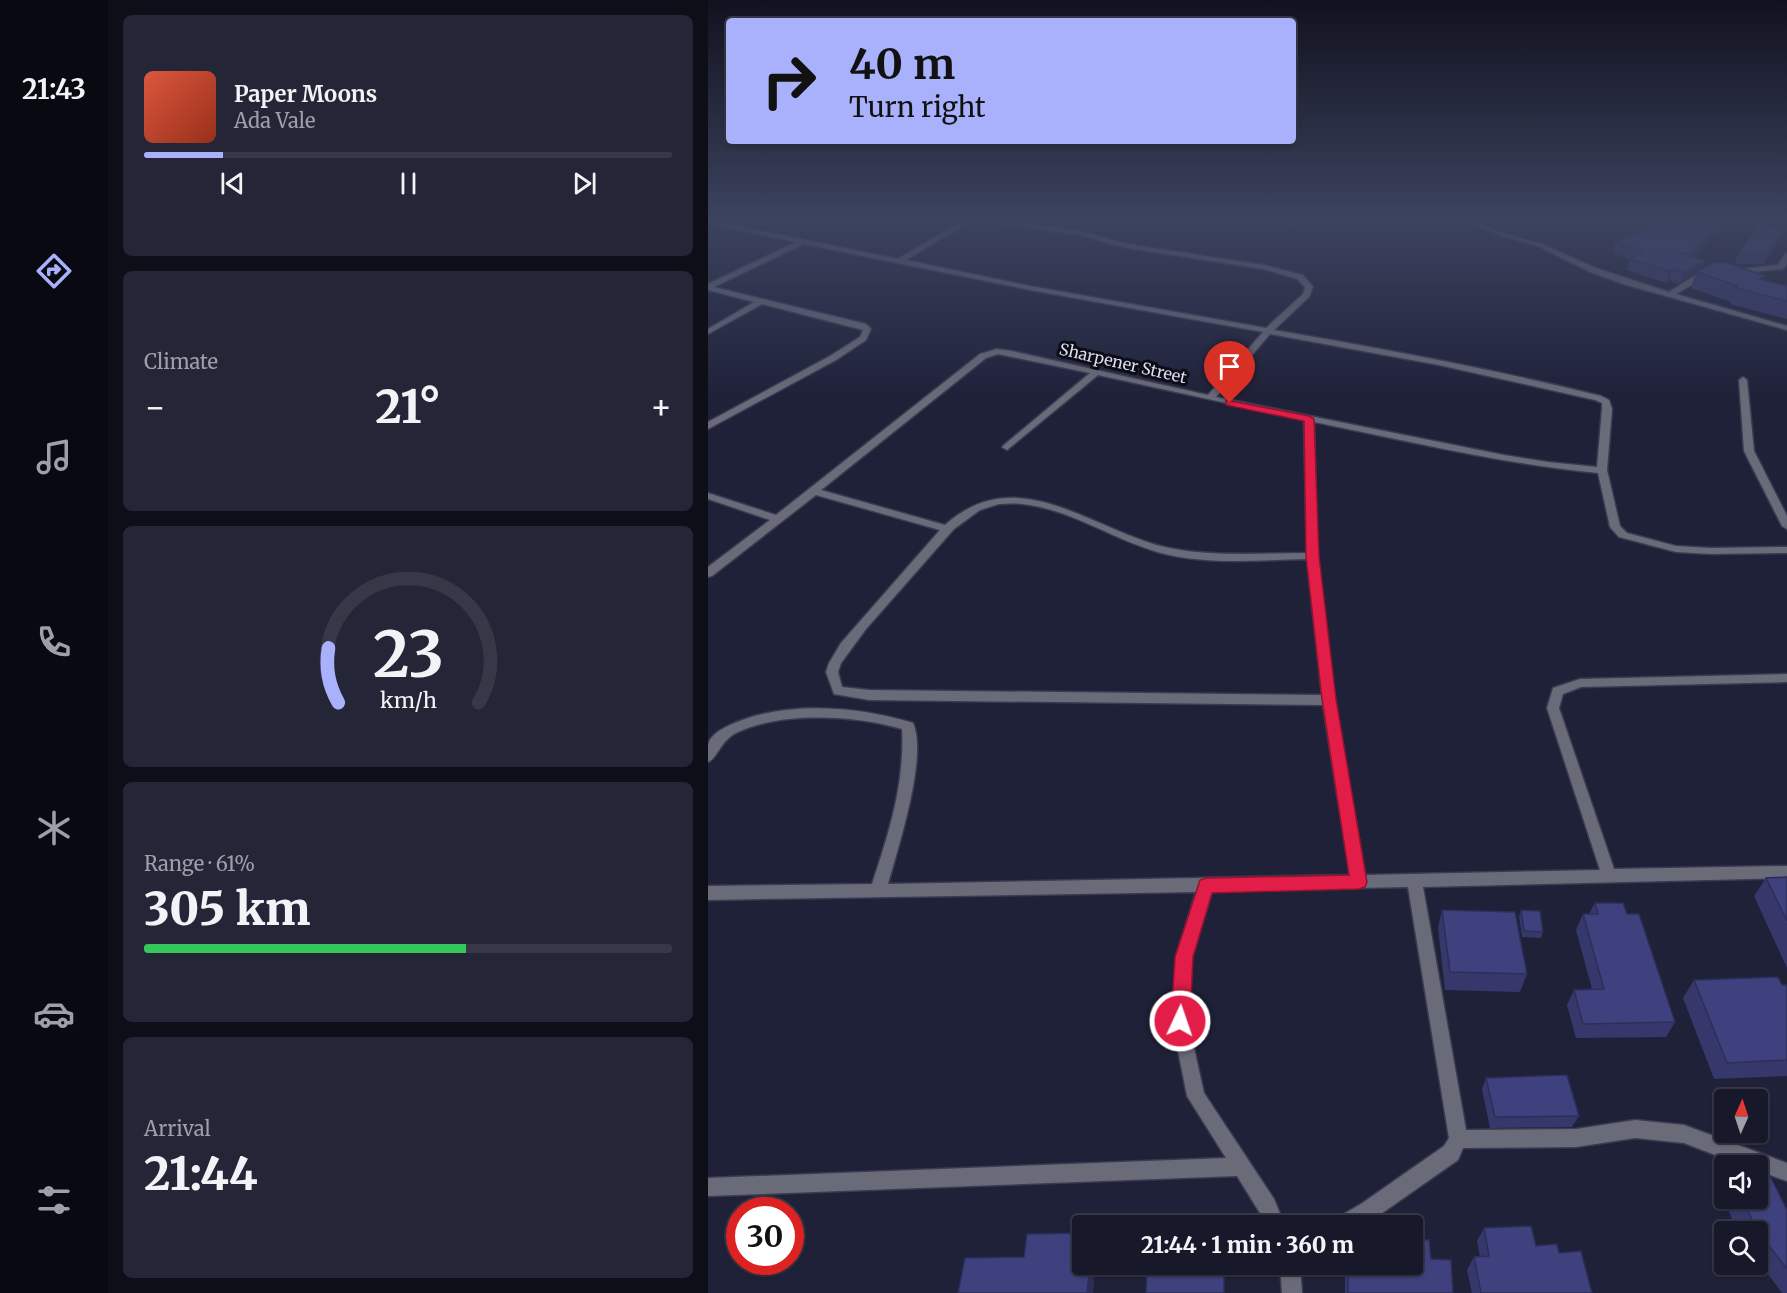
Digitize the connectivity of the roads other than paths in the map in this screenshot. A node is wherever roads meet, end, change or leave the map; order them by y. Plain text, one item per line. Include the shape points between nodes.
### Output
1 (728, 277) edge
2 (979, 277) edge
3 (1298, 277) edge
4 (1615, 277) edge
5 (1698, 277) edge
6 (708, 287) edge
7 (1669, 295) junction
8 (760, 301) junction
9 (1787, 328) edge
10 (1269, 330) junction
11 (708, 332) edge
12 (1097, 372) junction
13 (1743, 380) dead end
14 (1210, 399) junction
15 (1309, 419) junction
16 (708, 426) edge
17 (1007, 447) dead end
18 (1602, 470) junction
19 (814, 492) junction
20 (708, 496) edge
21 (776, 519) junction
22 (1787, 526) edge
23 (947, 529) junction
24 (1787, 550) edge
25 (1312, 556) junction
26 (708, 573) edge
27 (1787, 678) edge
28 (1329, 699) junction
29 (708, 757) edge
30 (1787, 872) edge
31 (1609, 876) junction
32 (1414, 881) junction
33 (1359, 882) junction
34 (1206, 885) junction
35 (878, 890) junction
36 (708, 893) edge
37 (1458, 1139) junction
38 (1241, 1167) junction
39 (1787, 1172) edge
40 (708, 1187) edge
41 (1271, 1215) edge
42 (1361, 1215) edge
43 (1291, 1275) edge
44 (1292, 1293) edge

1 - 6 street
2 - 10 street
3 - 10 street via 1309,287 1306,295
4 - 7 street
5 - 7 street
6 - 8 street
7 - 9 street
8 - 11 street
8 - 16 street via 863,326 867,333 833,358
10 - 14 street
10 - 18 street via 1524,379 1598,398 1606,402 1607,410
12 - 14 street, Sharpener Street
12 - 17 street
12 - 19 street, Sharpener Street via 1012,353 997,351 983,356
13 - 22 street via 1749,451
14 - 15 street, Sharpener Street
15 - 18 street, Sharpener Street via 1504,458
15 - 25 street
18 - 24 street via 1615,526 1623,535 1676,549
19 - 21 street, Sharpener Street
19 - 23 street
20 - 21 street
21 - 26 street, Sharpener Street
23 - 25 street via 974,508 1012,500 1060,510 1168,551
23 - 28 street via 845,646 832,666 831,679 838,691 869,695
25 - 28 street
27 - 31 street via 1580,683 1557,691 1553,708
28 - 33 street
29 - 35 street via 723,734 796,713 867,715 908,726 911,752 898,824
30 - 31 street
31 - 32 street
32 - 33 street
32 - 37 street
33 - 34 street
34 - 35 street
34 - 38 street via 1184,957 1180,1021 1196,1096
35 - 36 street
37 - 39 street via 1576,1138 1635,1129 1684,1134
37 - 42 street via 1451,1153
38 - 40 street
38 - 41 street
43 - 44 street

